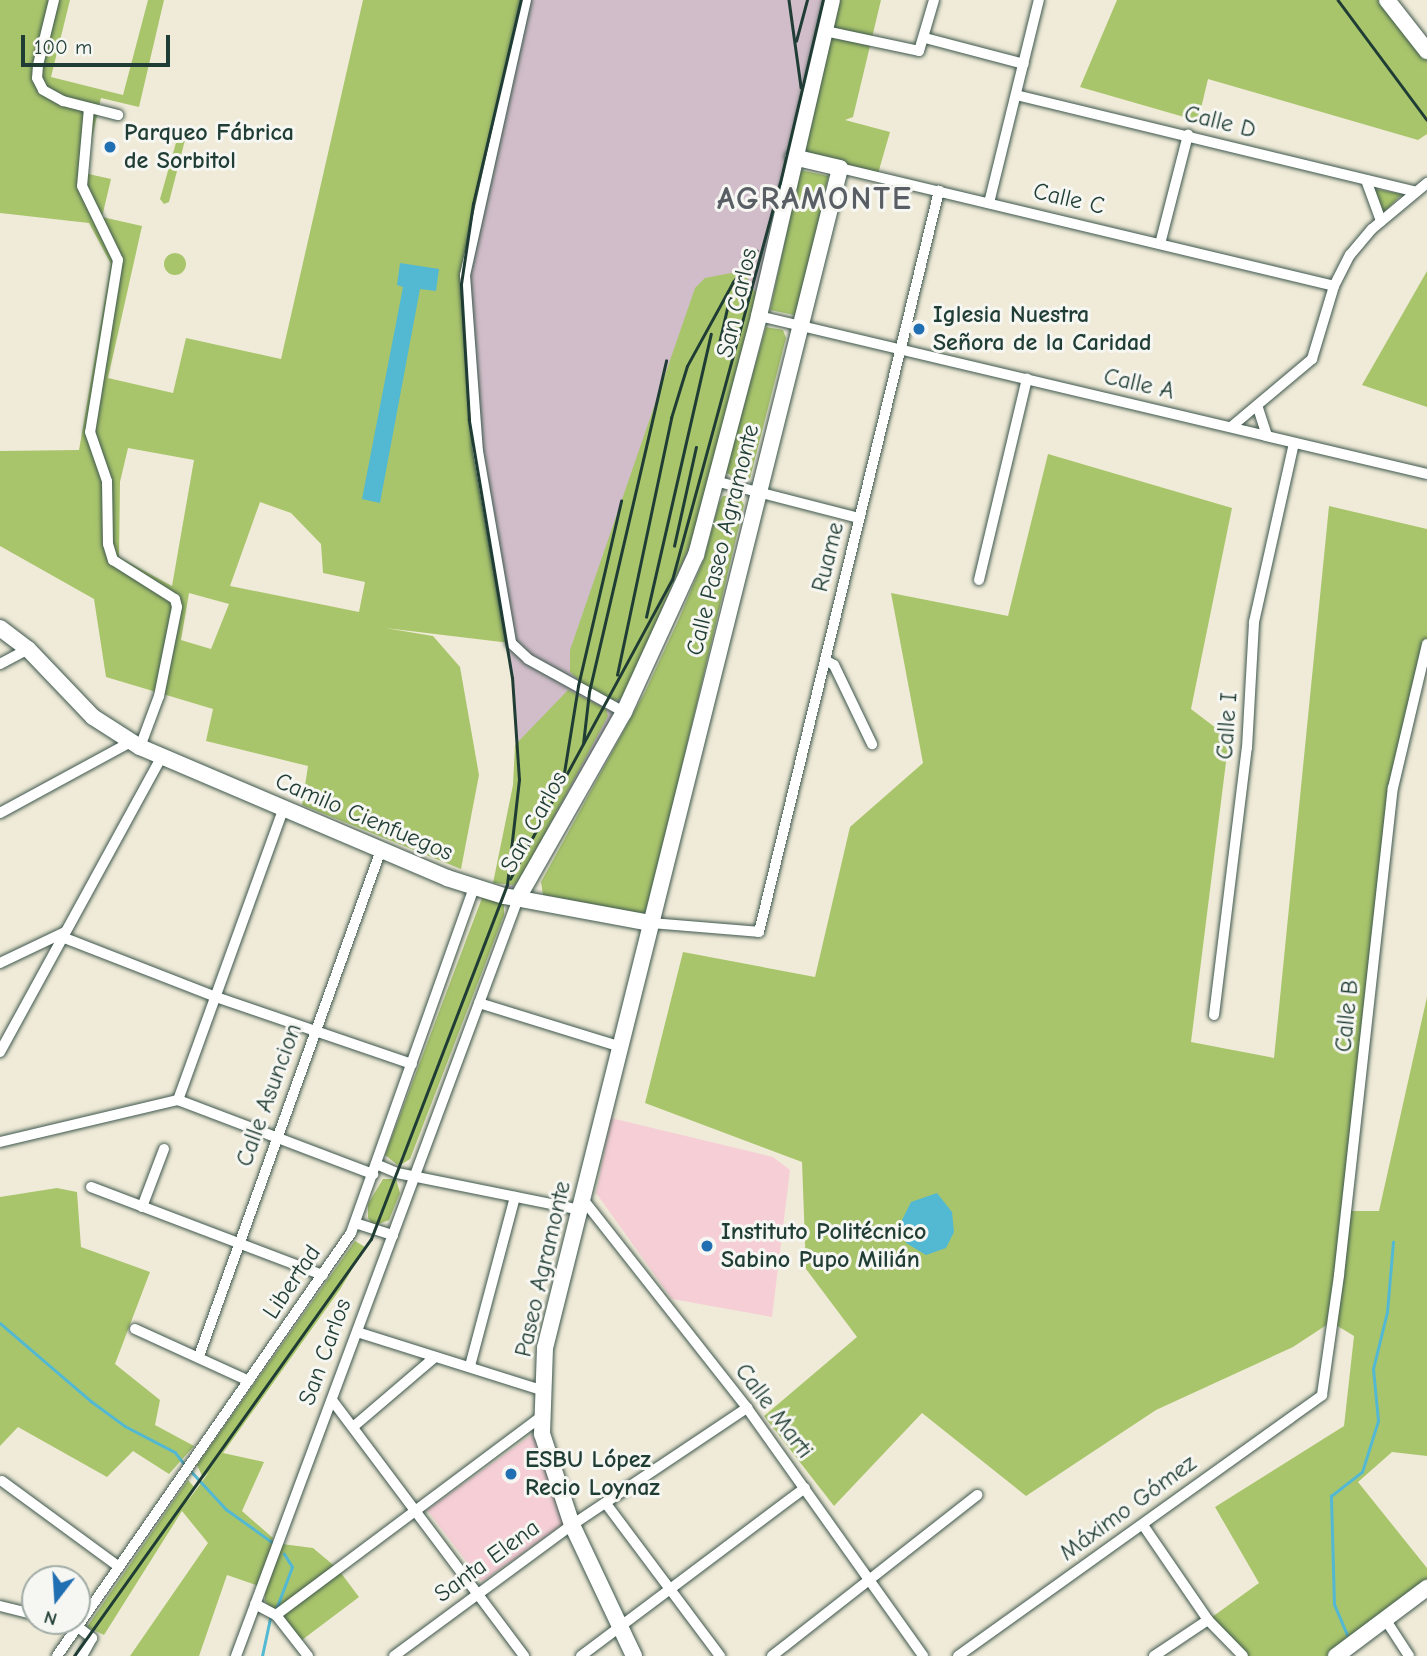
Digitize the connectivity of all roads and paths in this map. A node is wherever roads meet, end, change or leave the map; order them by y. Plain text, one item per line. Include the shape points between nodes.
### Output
1 (54, 0) edge
2 (526, 0) edge
3 (832, 0) edge
4 (934, 0) edge
5 (1039, 0) edge
6 (1387, 0) edge
7 (825, 31) junction
8 (925, 38) junction
9 (1427, 51) edge
10 (1024, 64) junction
11 (1016, 95) junction
12 (89, 108) junction
13 (118, 115) dead end
14 (1188, 135) junction
15 (793, 157) junction
16 (840, 168) junction
17 (1366, 180) junction
18 (1427, 183) edge
19 (939, 191) junction
20 (1414, 191) junction
21 (989, 203) junction
22 (1381, 220) junction
23 (1160, 244) junction
24 (1334, 286) junction
25 (759, 316) junction
26 (800, 325) junction
27 (901, 349) junction
28 (1027, 379) junction
29 (1258, 408) junction
30 (1231, 427) junction
31 (1267, 436) junction
32 (1294, 443) junction
33 (1427, 474) edge
34 (715, 481) junction
35 (758, 490) junction
36 (859, 518) junction
37 (979, 580) dead end
38 (0, 628) edge
39 (1427, 644) edge
40 (28, 649) junction
41 (825, 660) junction
42 (0, 664) edge
43 (624, 712) junction
44 (872, 744) dead end
45 (136, 745) junction
46 (162, 756) junction
47 (284, 807) junction
48 (0, 813) edge
49 (381, 850) junction
50 (474, 887) junction
51 (519, 897) junction
52 (650, 923) junction
53 (759, 932) joint
54 (64, 934) junction
55 (0, 963) edge
56 (216, 996) junction
57 (478, 1003) junction
58 (1214, 1015) dead end
59 (314, 1031) junction
60 (618, 1046) junction
61 (0, 1052) edge
62 (412, 1064) junction
63 (178, 1100) junction
64 (275, 1138) junction
65 (0, 1142) edge
66 (164, 1149) dead end
67 (374, 1169) junction
68 (415, 1177) junction
69 (91, 1187) dead end
70 (515, 1197) junction
71 (581, 1204) junction
72 (142, 1207) junction
73 (355, 1223) junction
74 (393, 1236) junction
75 (237, 1244) junction
76 (323, 1275) junction
77 (135, 1329) dead end
78 (357, 1332) junction
79 (199, 1356) junction
80 (435, 1357) junction
81 (470, 1366) junction
82 (249, 1381) junction
83 (541, 1390) junction
84 (1322, 1395) joint
85 (332, 1400) junction
86 (747, 1408) junction
87 (541, 1416) junction
88 (353, 1427) junction
89 (2, 1481) dead end
90 (805, 1488) junction
91 (977, 1494) dead end
92 (607, 1505) junction
93 (418, 1510) junction
94 (572, 1525) junction
95 (1143, 1525) junction
96 (119, 1567) junction
97 (870, 1583) junction
98 (1427, 1588) edge
99 (671, 1591) junction
100 (478, 1593) junction
101 (255, 1604) junction
102 (0, 1605) edge
103 (91, 1608) edge
104 (21, 1611) edge
105 (276, 1615) junction
106 (1385, 1619) junction
107 (1208, 1620) junction
108 (621, 1628) junction
109 (72, 1635) edge
110 (87, 1635) edge
111 (57, 1656) edge
112 (82, 1656) edge
113 (236, 1656) edge
114 (308, 1656) edge
115 (394, 1656) edge
116 (524, 1656) edge
117 (581, 1656) edge
118 (635, 1656) edge
119 (720, 1656) edge
120 (772, 1656) edge
121 (923, 1656) edge
122 (958, 1656) edge
123 (1154, 1656) edge
124 (1243, 1656) edge
125 (1336, 1656) edge
126 (1409, 1656) edge

1 - 12 street via 37,78 51,96
2 - 43 street via 465,275 476,439 511,643 528,659
3 - 7 street, San Carlos
4 - 8 street
5 - 10 street
6 - 9 street
7 - 8 street via 921,51
7 - 15 street, San Carlos
8 - 10 street
10 - 11 street
11 - 14 street, Calle D
11 - 21 street
12 - 13 street
12 - 45 street via 82,186 118,260 90,432 107,481 108,544 113,559 175,599 177,607 159,696
14 - 17 street, Calle D
14 - 23 street
15 - 16 street, Calle C
15 - 25 street, San Carlos
16 - 19 street, Calle C
16 - 26 street, Calle Paseo Agramonte
17 - 20 street, Calle D
17 - 22 street
18 - 20 street
19 - 21 street, Calle C
19 - 27 street, Ruame
20 - 22 street
21 - 23 street, Calle C
22 - 24 street via 1350,255
23 - 24 street, Calle C
24 - 29 street via 1311,359
25 - 26 street, Calle A
25 - 34 street, San Carlos
26 - 27 street, Calle A
26 - 35 street, Calle Paseo Agramonte
27 - 28 street, Calle A
27 - 36 street, Ruame
28 - 30 street, Calle A
28 - 37 street
29 - 30 street
29 - 31 street
30 - 31 street, Calle A
31 - 32 street, Calle A
32 - 33 street, Calle A
32 - 58 street, Calle I via 1254,622 1247,748
34 - 35 street
34 - 43 street, San Carlos via 696,555
35 - 36 street
35 - 52 street, Calle Paseo Agramonte
36 - 41 street, Ruame
38 - 40 street, Camilo Cienfuegos
39 - 84 street, Calle B via 1393,788
40 - 42 street
40 - 45 street, Camilo Cienfuegos via 93,717
41 - 44 street via 834,665
41 - 53 street, Ruame
43 - 51 street, San Carlos
45 - 46 street, Camilo Cienfuegos
45 - 48 street
46 - 47 street, Camilo Cienfuegos
46 - 54 street
47 - 49 street, Camilo Cienfuegos
47 - 56 street
49 - 50 street, Camilo Cienfuegos
49 - 59 street, Calle Asuncion
50 - 51 street, Camilo Cienfuegos
50 - 62 street, Libertad
51 - 52 street, Camilo Cienfuegos
51 - 57 street, San Carlos
52 - 53 street, Camilo Cienfuegos
52 - 60 street, Paseo Agramonte
54 - 55 street
54 - 56 street
54 - 61 street
56 - 59 street
56 - 63 street
57 - 60 street
57 - 68 street, San Carlos
59 - 62 street
59 - 64 street, Calle Asuncion
60 - 71 street, Paseo Agramonte
62 - 67 street, Libertad
63 - 64 street
63 - 65 street
64 - 67 street
64 - 75 street, Calle Asuncion
66 - 72 street
67 - 68 street
67 - 73 street, Libertad
68 - 70 street
68 - 74 street, San Carlos
69 - 72 street
70 - 71 street
70 - 81 street
71 - 83 street, Paseo Agramonte via 545,1348
71 - 86 street, Calle Marti
72 - 75 street
73 - 74 street
73 - 76 street, Libertad
74 - 78 street, San Carlos
75 - 76 street
75 - 79 street, Calle Asuncion
76 - 82 street, Libertad
77 - 79 street
78 - 80 street
78 - 85 street, San Carlos
79 - 82 street
80 - 81 street
80 - 88 street
81 - 83 street
82 - 96 street, Libertad
83 - 87 street, Paseo Agramonte
84 - 95 street, Máximo Gómez
85 - 88 street
85 - 101 street, San Carlos
86 - 90 street, Calle Marti
86 - 92 street, Santa Elena
87 - 93 street
87 - 94 street, Paseo Agramonte
88 - 93 street
89 - 96 street
90 - 97 street, Calle Marti
90 - 99 street
91 - 97 street
92 - 94 street, Santa Elena
92 - 99 street
93 - 100 street
93 - 105 street
94 - 100 street, Santa Elena
94 - 108 street, Paseo Agramonte
95 - 107 street
95 - 122 street, Máximo Gómez
96 - 103 street, Libertad
97 - 120 street
97 - 121 street, Calle Marti
98 - 106 street
99 - 108 street
99 - 119 street
100 - 115 street, Santa Elena
100 - 116 street
101 - 105 street
101 - 113 street, San Carlos
102 - 104 street
105 - 114 street
106 - 125 street
106 - 126 street
107 - 123 street
107 - 124 street
108 - 117 street
108 - 118 street, Paseo Agramonte
109 - 111 street, Libertad
110 - 112 street via 92,1640

